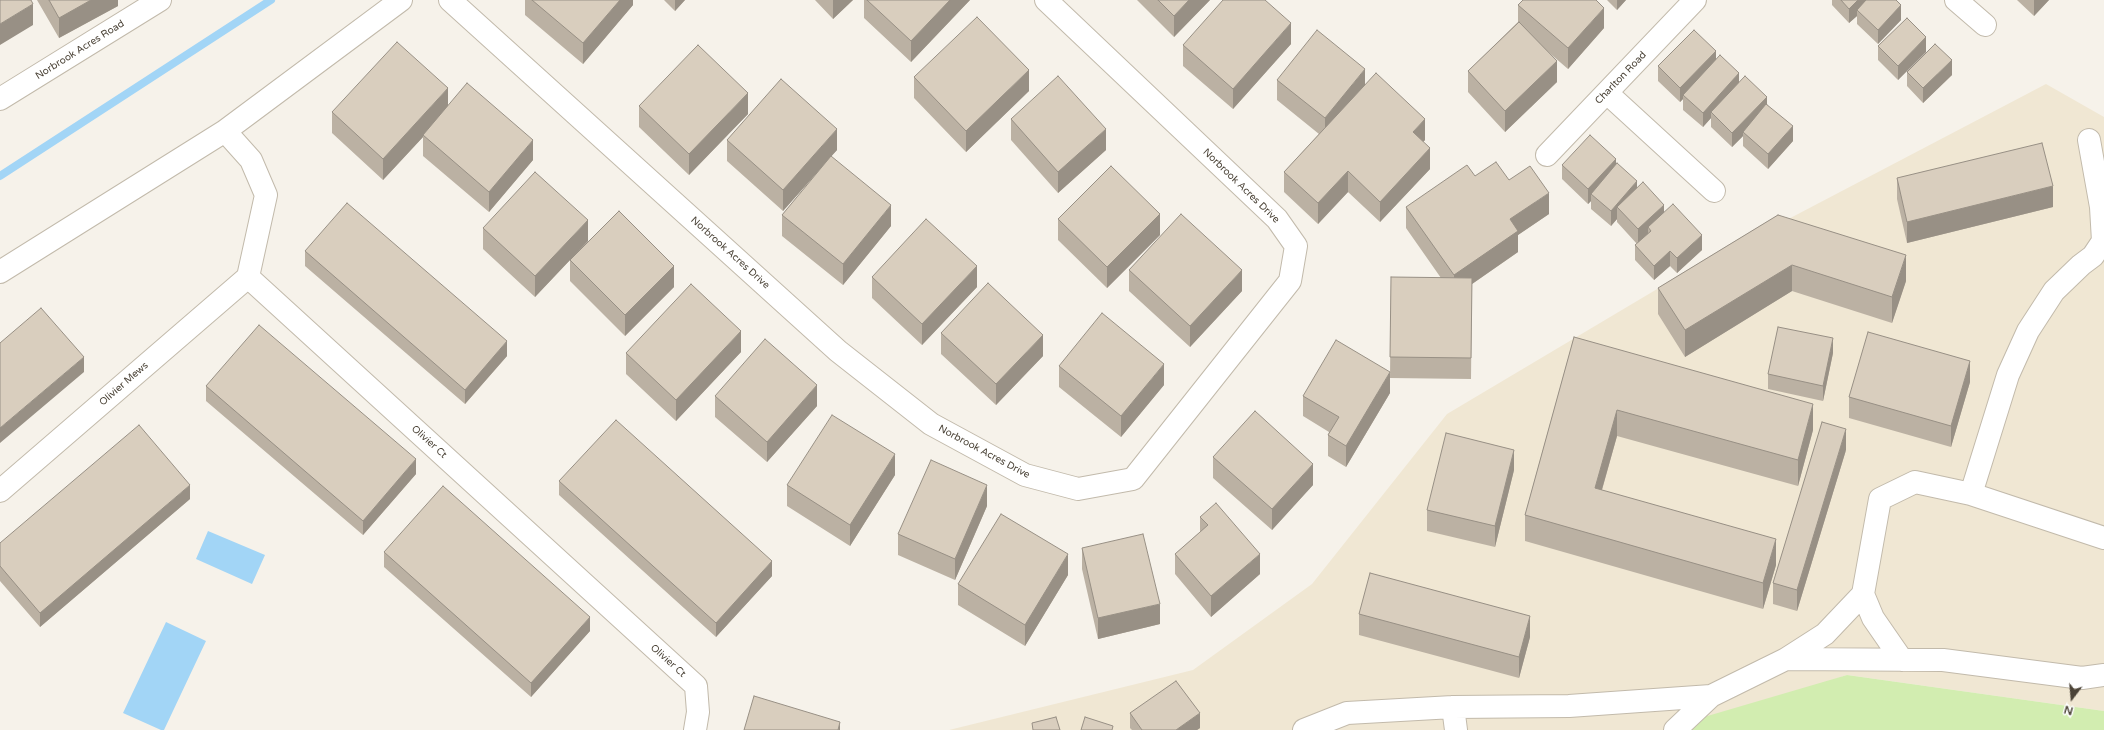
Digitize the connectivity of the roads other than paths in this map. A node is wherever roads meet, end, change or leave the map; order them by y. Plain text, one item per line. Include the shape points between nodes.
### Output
1 (160, 0) edge
2 (401, 0) edge
3 (450, 0) edge
4 (1046, 0) edge
5 (1695, 0) edge
6 (1956, 0) edge
7 (1985, 25) dead end
8 (1607, 93) junction
9 (0, 99) edge
10 (225, 131) junction
11 (2089, 140) dead end
12 (1547, 155) dead end
13 (1714, 191) dead end
14 (0, 272) edge
15 (248, 277) junction
16 (0, 491) edge
17 (1971, 494) junction
18 (2104, 538) edge
19 (1863, 594) junction
20 (1786, 659) junction
21 (1902, 660) junction
22 (2104, 675) edge
23 (1711, 696) junction
24 (1453, 707) junction
25 (695, 730) edge
26 (1304, 730) edge
27 (1456, 730) edge
28 (1675, 730) edge

1 - 9 street, Norbrook Acres Road
2 - 10 street
3 - 4 street, Norbrook Acres Drive via 838,351 931,424 1025,476 1078,489 1133,479 1290,280 1296,246 1277,219
5 - 8 street, Charlton Road
6 - 7 street
8 - 12 street, Charlton Road
8 - 13 street
10 - 14 street
10 - 15 street via 251,160 266,196
11 - 17 street via 2101,207 2103,241 2093,256 2054,291 2028,331 2008,375
15 - 16 street, Olivier Mews
15 - 25 street, Olivier Ct via 696,686 698,712
17 - 18 street
17 - 19 street via 1915,482 1880,499
19 - 20 street via 1825,634
19 - 21 street via 1873,618
20 - 21 street
20 - 23 street
21 - 22 street via 1943,660 2082,678
23 - 24 street via 1569,706
23 - 28 street
24 - 26 street via 1347,713
24 - 27 street

